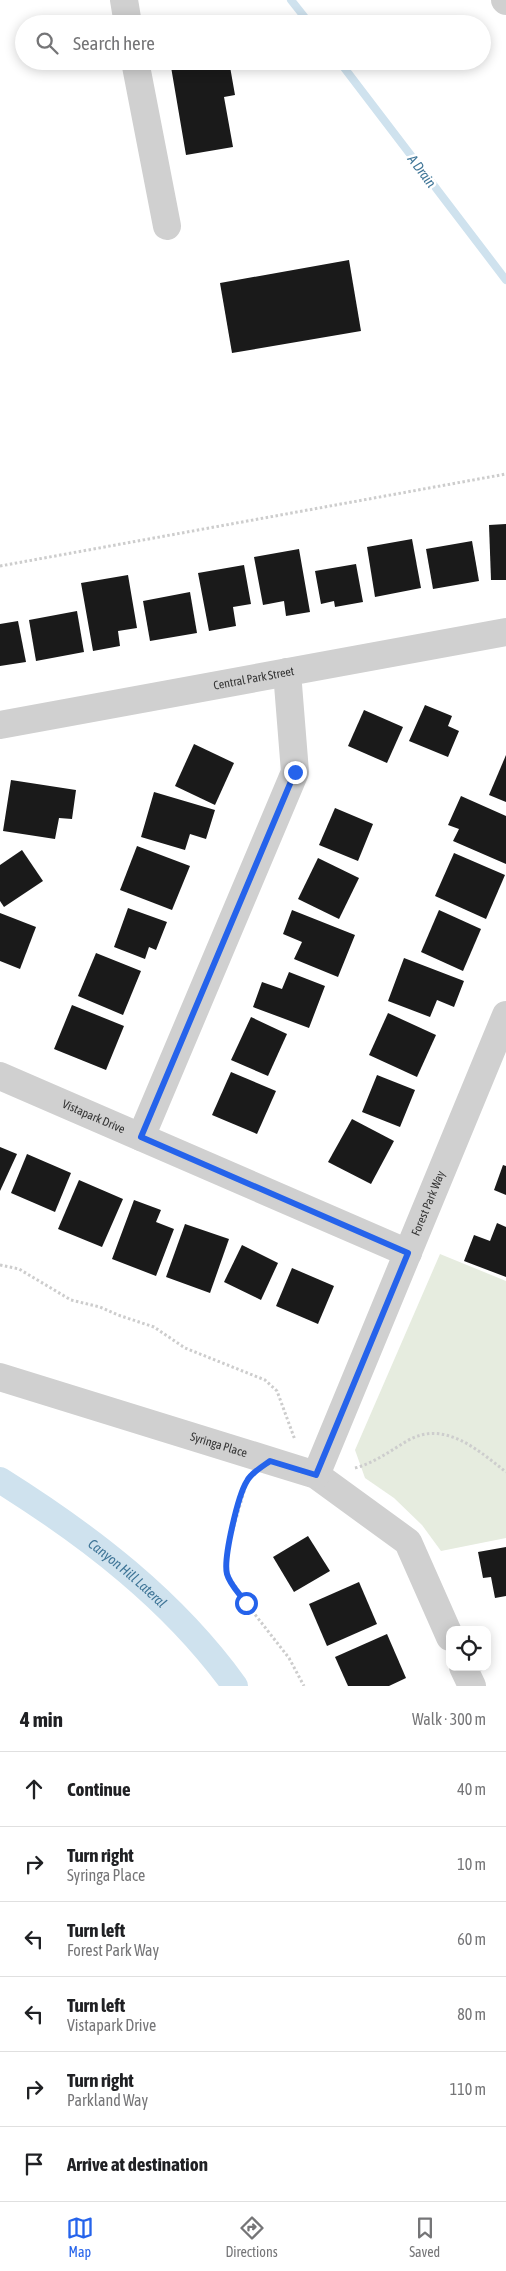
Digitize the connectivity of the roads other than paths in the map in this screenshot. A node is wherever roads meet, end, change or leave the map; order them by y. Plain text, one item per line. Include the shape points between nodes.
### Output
1 (124, 0) edge
2 (126, 15) edge
3 (137, 70) edge
4 (167, 226) dead end
5 (506, 632) edge
6 (287, 672) junction
7 (0, 725) edge
8 (506, 1015) edge
9 (0, 1076) edge
10 (141, 1137) junction
11 (408, 1253) junction
12 (0, 1377) edge
13 (316, 1475) junction
14 (446, 1628) edge
15 (465, 1671) edge
16 (472, 1686) edge

1 - 2 street
3 - 4 street
5 - 6 street, Central Park Street
6 - 7 street, Central Park Street
6 - 10 street via 295,772
8 - 11 street, Forest Park Way
9 - 10 street, Vistapark Drive
10 - 11 street, Vistapark Drive
11 - 13 street, Forest Park Way
12 - 13 street, Syringa Place
13 - 14 street, Syringa Place via 408,1542
15 - 16 street

